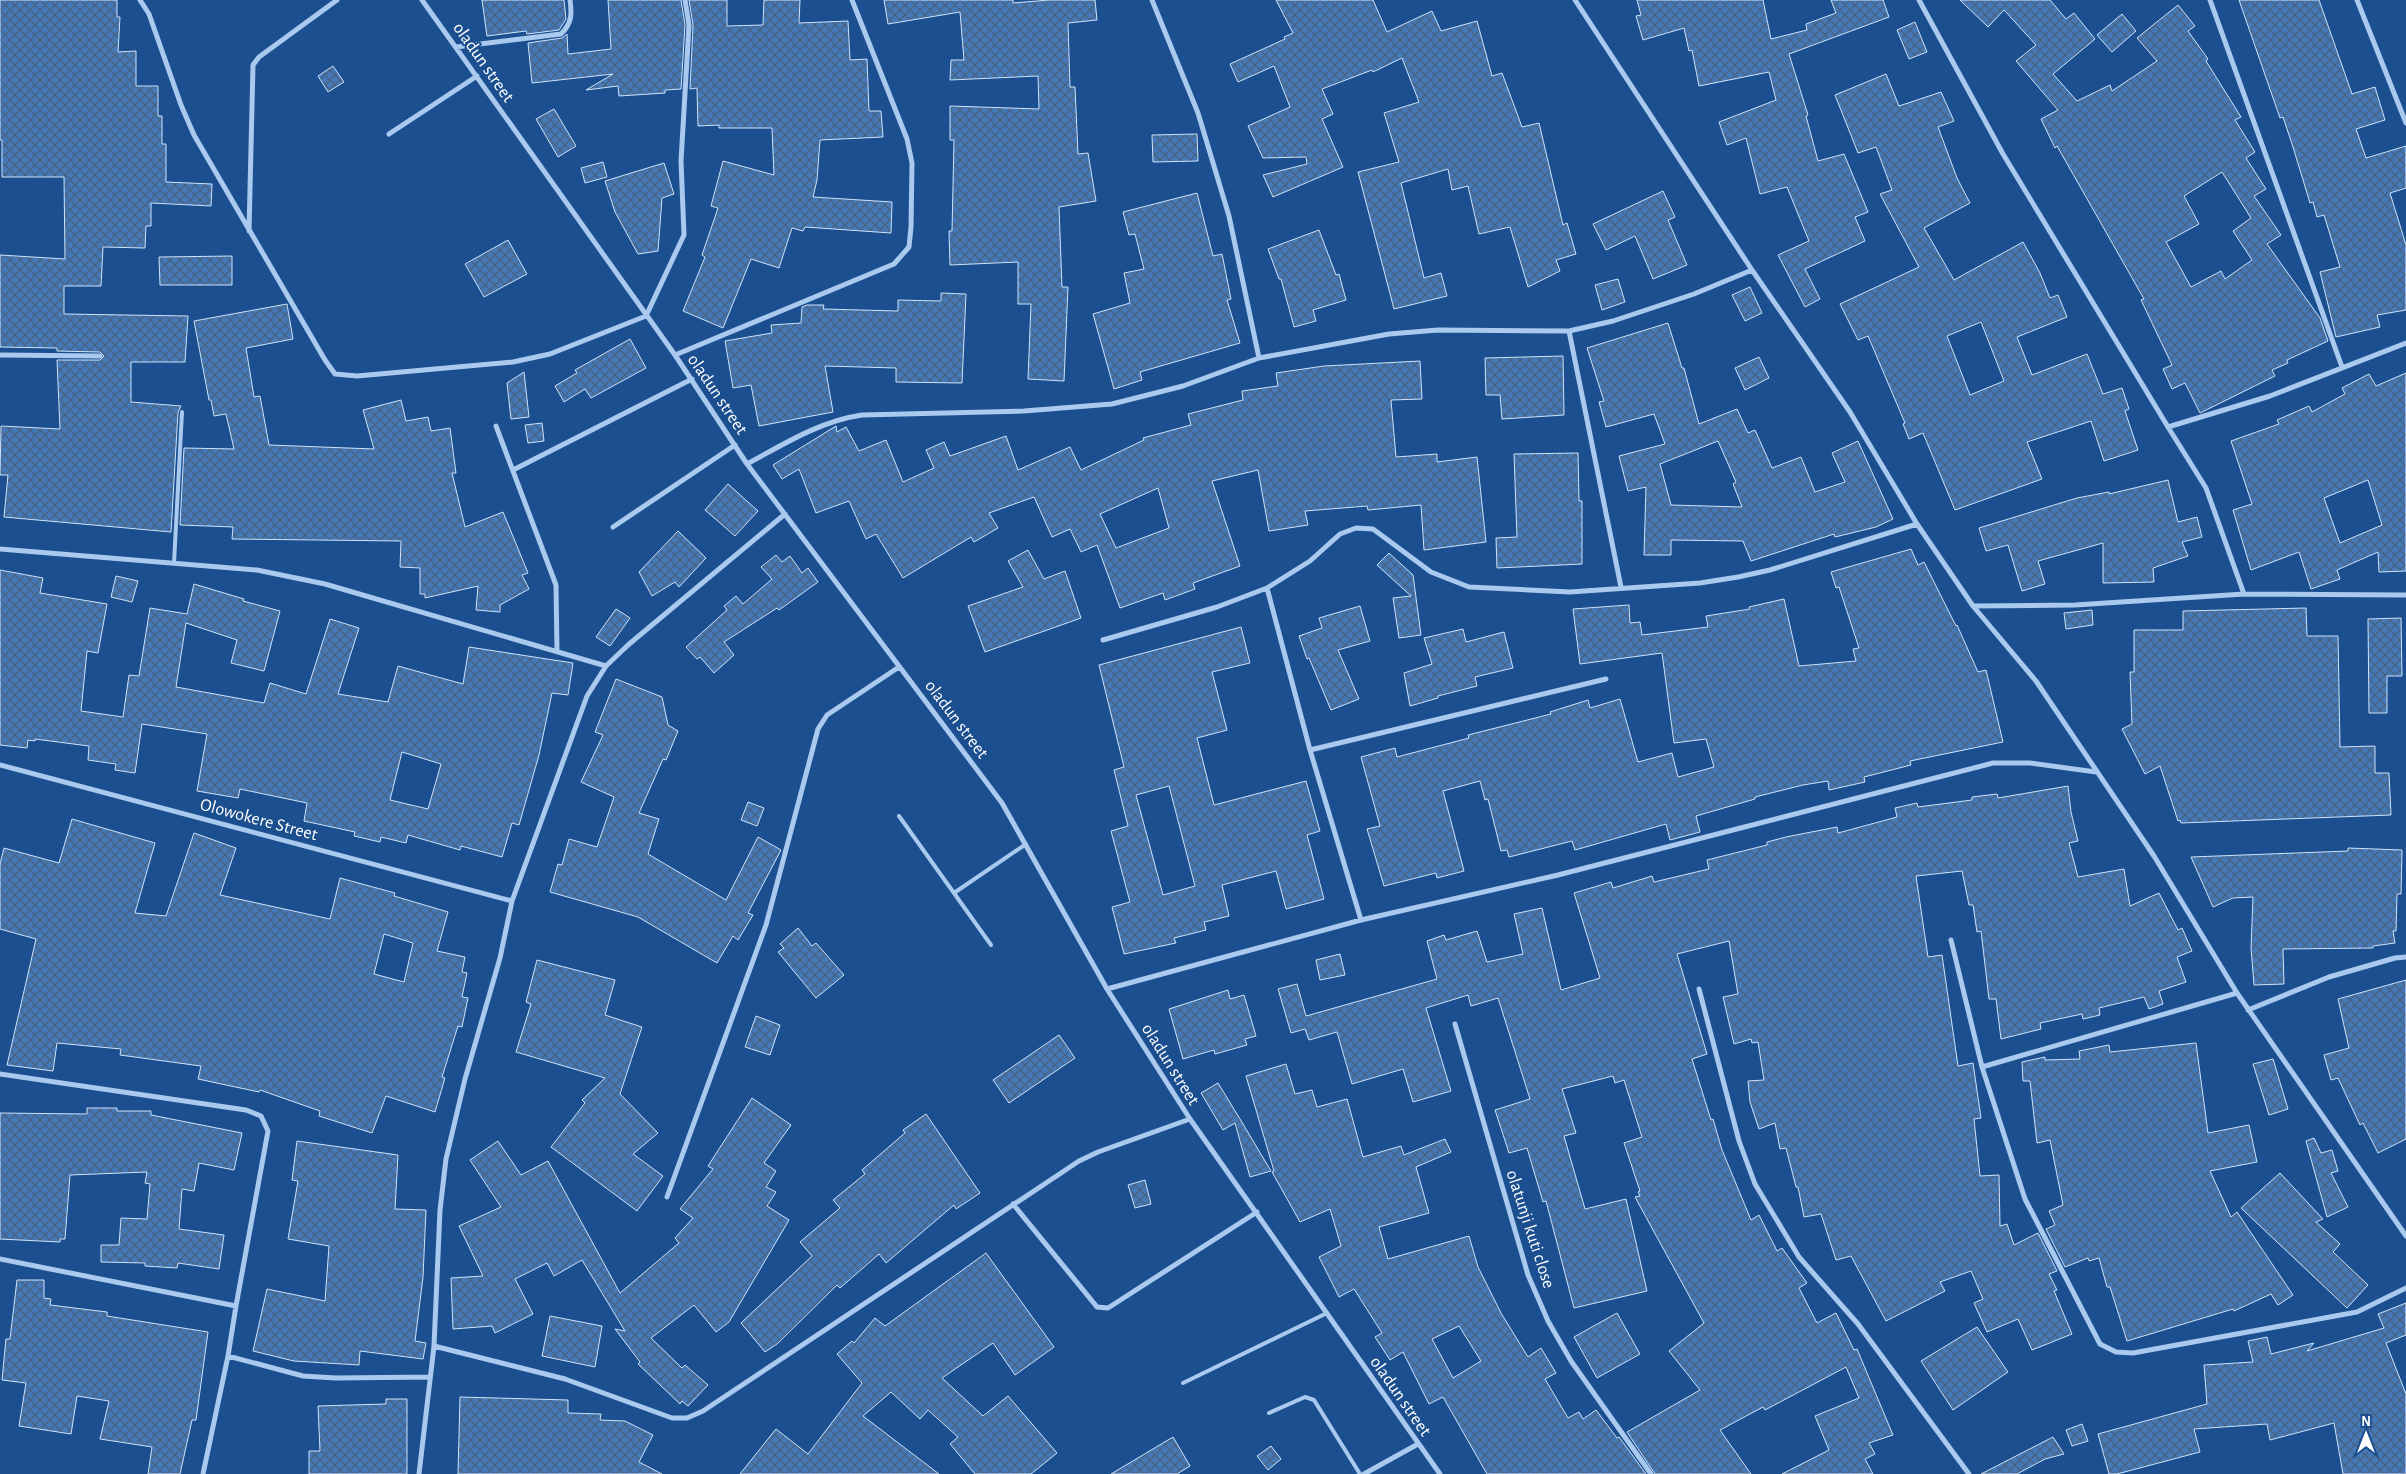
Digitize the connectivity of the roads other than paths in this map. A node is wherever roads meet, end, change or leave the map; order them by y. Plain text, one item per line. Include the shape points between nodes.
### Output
1 (140, 0) edge
2 (337, 0) edge
3 (422, 0) edge
4 (570, 0) edge
5 (685, 0) edge
6 (852, 0) edge
7 (1152, 0) edge
8 (1575, 0) edge
9 (1919, 0) edge
10 (2210, 0) edge
11 (2357, 0) edge
12 (456, 47) junction
13 (476, 76) junction
14 (2406, 123) edge
15 (390, 134) dead end
16 (249, 231) junction
17 (1752, 270) junction
18 (646, 316) junction
19 (1569, 331) junction
20 (2406, 342) edge
21 (0, 355) edge
22 (675, 355) junction
23 (100, 356) dead end
24 (1259, 358) junction
25 (2342, 367) junction
26 (692, 380) junction
27 (182, 412) dead end
28 (496, 426) dead end
29 (2168, 427) junction
30 (735, 445) junction
31 (747, 464) junction
32 (513, 470) junction
33 (785, 514) junction
34 (1917, 524) junction
35 (613, 527) dead end
36 (0, 549) edge
37 (174, 563) junction
38 (1621, 587) junction
39 (1267, 588) junction
40 (2244, 594) junction
41 (2406, 595) edge
42 (1973, 606) junction
43 (1103, 640) dead end
44 (556, 652) junction
45 (606, 666) junction
46 (900, 667) junction
47 (1606, 679) dead end
48 (1310, 750) junction
49 (0, 765) edge
50 (2096, 772) junction
51 (900, 816) dead end
52 (1026, 844) junction
53 (954, 892) junction
54 (512, 901) junction
55 (1361, 920) junction
56 (1950, 940) dead end
57 (991, 945) dead end
58 (2406, 957) edge
59 (1107, 989) junction
60 (1699, 989) dead end
61 (2237, 993) junction
62 (2248, 1010) junction
63 (1455, 1024) dead end
64 (1982, 1067) junction
65 (0, 1074) edge
66 (1190, 1120) junction
67 (667, 1198) dead end
68 (1013, 1204) junction
69 (1257, 1212) junction
70 (2406, 1236) edge
71 (0, 1259) edge
72 (2406, 1288) edge
73 (236, 1306) junction
74 (1327, 1312) junction
75 (434, 1346) junction
76 (228, 1356) junction
77 (430, 1377) junction
78 (1183, 1383) dead end
79 (1269, 1413) dead end
80 (1418, 1444) junction
81 (203, 1474) edge
82 (419, 1474) edge
83 (1362, 1474) edge
84 (1440, 1474) edge
85 (1651, 1474) edge
86 (1969, 1474) edge

1 - 16 street via 149,14 194,135
2 - 16 street via 259,57 253,66
3 - 12 street, oladun street
4 - 12 street via 572,14 561,34
5 - 18 street via 689,25 681,161 684,235
6 - 22 street via 907,140 912,163 909,247 894,264
7 - 24 street via 1195,104 1229,216
8 - 17 street
9 - 29 street via 2003,154
10 - 25 street
11 - 14 street
12 - 13 street, oladun street
13 - 15 street
13 - 18 street, oladun street
16 - 18 street via 335,374 356,376 512,362 550,354
17 - 19 street via 1613,321
17 - 34 street via 1850,412
18 - 22 street, oladun street
19 - 24 street via 1438,330 1389,334
19 - 38 street
20 - 25 street
21 - 23 street
22 - 26 street, oladun street
24 - 31 street via 1183,386 1112,404 839,418
25 - 29 street via 2270,396
26 - 30 street, oladun street
26 - 32 street
27 - 37 lane
28 - 32 street
29 - 40 street via 2206,488
30 - 31 street, oladun street
30 - 35 street
31 - 33 street, oladun street
32 - 44 street via 556,585
33 - 45 street
33 - 46 street, oladun street
34 - 38 street via 1754,574 1700,583
34 - 42 street
36 - 37 street
37 - 44 street via 257,570 325,584
38 - 39 street via 1570,592 1469,587 1431,572 1372,529 1356,528 1340,534 1310,561
39 - 43 street via 1217,607
39 - 48 street
40 - 41 street
40 - 42 street via 2075,605
42 - 50 street via 2036,681
44 - 45 street
45 - 54 street via 587,696
46 - 52 street, oladun street via 1002,803
46 - 67 street via 827,715 818,729 766,925
47 - 48 street
48 - 55 street
49 - 54 street, Olowokere Street
50 - 55 street via 2030,763 1993,764 1558,875
50 - 61 street via 2154,856
51 - 53 lane
52 - 53 lane
52 - 59 street, oladun street
53 - 57 lane
54 - 75 street via 446,1160 440,1210
55 - 59 street
56 - 64 street
58 - 62 street via 2329,977
59 - 66 street, oladun street
60 - 86 street via 1739,1141 1759,1191 1798,1257 1858,1324
61 - 62 street
61 - 64 street
62 - 70 street
63 - 85 street, olatunji kuti close via 1528,1275 1571,1360
64 - 72 street via 2025,1199 2100,1344 2116,1352 2133,1354 2357,1312
65 - 73 street via 237,1108 261,1116 268,1131
66 - 68 street via 1098,1152
66 - 69 street, oladun street
68 - 69 street via 1096,1307 1108,1308
68 - 75 street via 703,1411 687,1418 672,1418 565,1379
69 - 74 street, oladun street
71 - 73 street
73 - 76 street
74 - 78 lane
74 - 80 street, oladun street
75 - 77 street
76 - 77 street via 303,1376
76 - 81 street
77 - 82 street
79 - 83 lane via 1305,1397 1314,1400
80 - 83 street
80 - 84 street, oladun street

